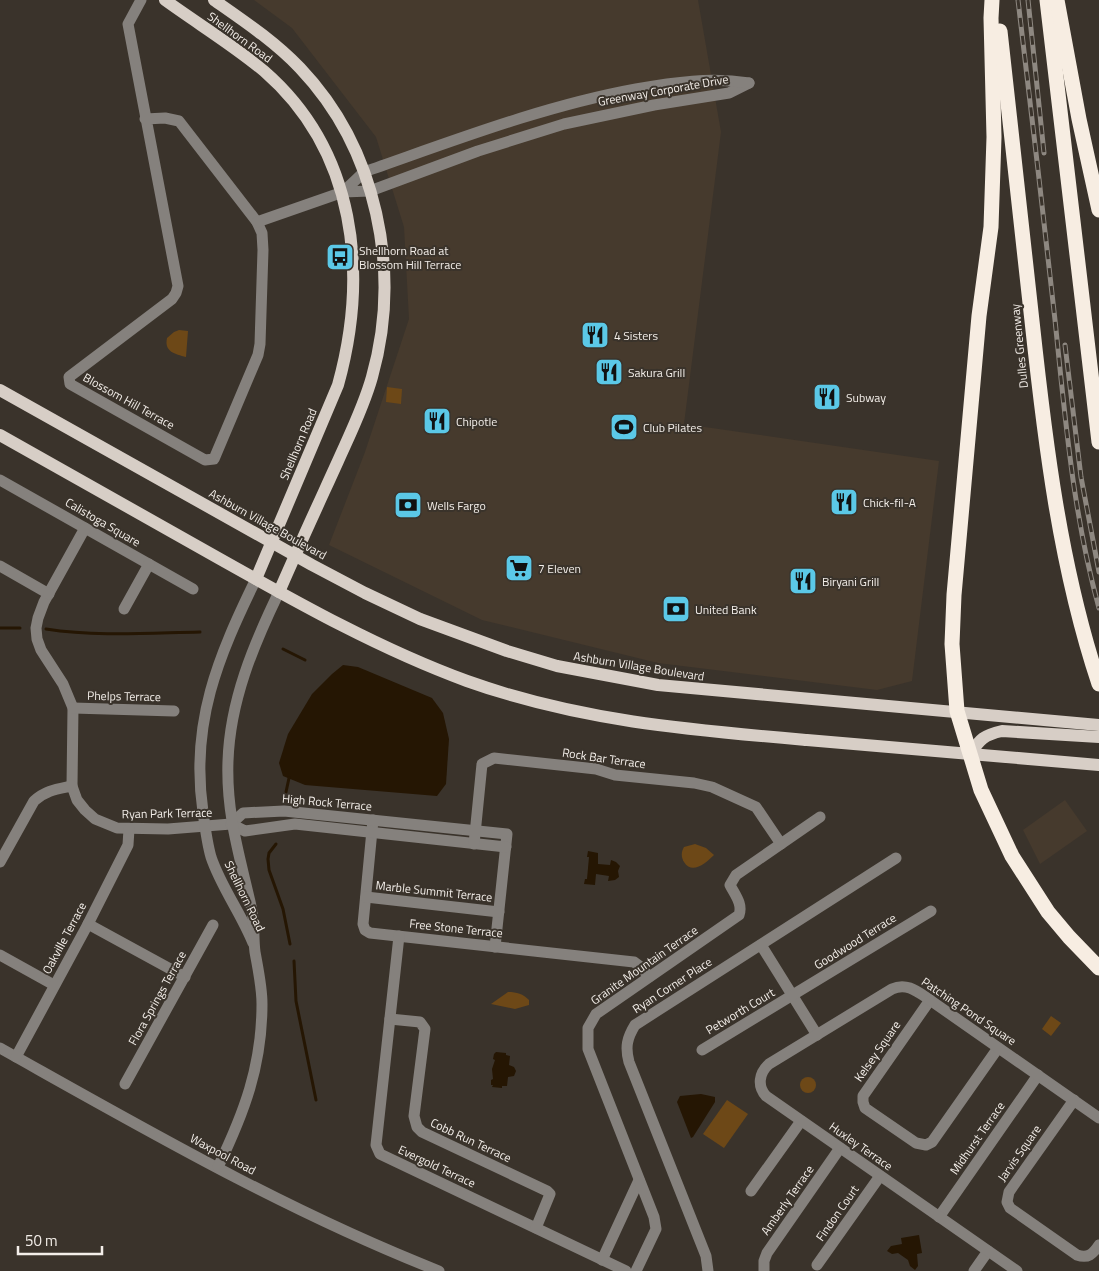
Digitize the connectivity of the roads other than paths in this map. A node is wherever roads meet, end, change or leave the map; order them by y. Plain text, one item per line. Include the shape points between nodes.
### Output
1 (141, 0) edge
2 (165, 0) edge
3 (214, 0) edge
4 (992, 0) edge
5 (996, 0) edge
6 (1046, 0) edge
7 (1057, 0) edge
8 (145, 119) junction
9 (364, 172) junction
10 (370, 191) junction
11 (343, 192) junction
12 (1099, 210) edge
13 (257, 222) junction
14 (0, 390) edge
15 (0, 435) edge
16 (1099, 442) edge
17 (0, 480) edge
18 (85, 528) junction
19 (272, 542) junction
20 (295, 555) junction
21 (149, 564) junction
22 (0, 566) edge
23 (256, 579) junction
24 (193, 589) dead end
25 (278, 592) junction
26 (49, 594) junction
27 (124, 609) dead end
28 (1099, 684) edge
29 (73, 708) junction
30 (174, 711) dead end
31 (957, 711) junction
32 (1099, 725) edge
33 (1093, 737) edge
34 (970, 754) junction
35 (1099, 765) edge
36 (72, 786) junction
37 (820, 817) dead end
38 (373, 820) junction
39 (231, 824) junction
40 (205, 827) junction
41 (129, 829) junction
42 (475, 831) junction
43 (372, 832) junction
44 (474, 844) junction
45 (781, 844) junction
46 (506, 847) junction
47 (896, 858) dead end
48 (0, 862) edge
49 (366, 897) junction
50 (931, 911) dead end
51 (499, 912) junction
52 (88, 924) junction
53 (213, 924) dead end
54 (399, 936) junction
55 (761, 945) junction
56 (495, 946) junction
57 (255, 949) junction
58 (0, 955) edge
59 (1099, 968) edge
60 (184, 977) junction
61 (649, 977) junction
62 (54, 985) junction
63 (793, 995) junction
64 (930, 1000) junction
65 (390, 1019) junction
66 (817, 1035) junction
67 (0, 1048) edge
68 (998, 1048) junction
69 (702, 1050) dead end
70 (16, 1057) junction
71 (1038, 1075) junction
72 (125, 1084) dead end
73 (1074, 1100) junction
74 (1099, 1118) edge
75 (801, 1121) junction
76 (840, 1148) junction
77 (218, 1167) junction
78 (880, 1176) junction
79 (639, 1180) junction
80 (751, 1191) dead end
81 (939, 1217) junction
82 (536, 1228) junction
83 (1099, 1245) edge
84 (988, 1251) junction
85 (602, 1260) junction
86 (817, 1265) dead end
87 (439, 1271) edge
88 (626, 1271) edge
89 (636, 1271) edge
90 (708, 1271) edge
91 (764, 1271) edge
92 (974, 1271) edge
93 (1017, 1271) edge

1 - 8 street, Blossom Hill Terrace via 128,24
2 - 11 main road, Shellhorn Road via 245,56 282,89 312,127
3 - 9 main road, Shellhorn Road via 267,37 300,68 344,127
4 - 31 highway via 994,137 991,227 954,595 952,644
5 - 28 highway, Dulles Greenway via 1044,430 1070,582
6 - 16 highway
7 - 12 highway
8 - 13 street, Blossom Hill Terrace via 179,121
8 - 13 street, Blossom Hill Terrace via 178,286 172,299 69,377 70,384 205,460 214,459 260,344 263,250 262,233
9 - 10 main road, Shellhorn Road
9 - 10 street, Greenway Corporate Drive via 536,113 614,93 700,80 749,83 729,93 654,104 564,124 478,151
9 - 11 street
10 - 11 street, Greenway Corporate Drive
10 - 20 main road, Shellhorn Road via 381,235 384,267 378,352 359,412
11 - 13 street
11 - 19 main road, Shellhorn Road via 353,273 345,362
14 - 19 main road, Ashburn Village Boulevard
15 - 23 main road
17 - 18 street, Calistoga Square
18 - 21 street, Calistoga Square
18 - 26 street, Ryan Park Terrace
19 - 20 main road, Ashburn Village Boulevard
19 - 23 main road, Shellhorn Road
20 - 25 main road, Shellhorn Road
20 - 31 main road, Ashburn Village Boulevard via 420,619 557,666 658,685
21 - 24 street, Calistoga Square
21 - 27 street
22 - 26 street
23 - 25 main road
23 - 40 street, Shellhorn Road via 216,670 205,712 199,761
25 - 34 main road via 386,648 459,678 594,716 689,730
25 - 39 street, Shellhorn Road via 244,673 233,714 228,763
26 - 29 street, Ryan Park Terrace via 38,618 37,640
29 - 30 street, Phelps Terrace
29 - 36 street, Ryan Park Terrace
31 - 32 main road, Ashburn Village Boulevard
31 - 34 highway
33 - 34 main road via 1002,731 986,735
34 - 35 main road
34 - 59 highway via 981,790 1020,870 1068,937
36 - 41 street, Ryan Park Terrace via 77,800 95,819
36 - 48 street via 41,794 34,801
37 - 45 street, Granite Mountain Terrace
38 - 39 street, High Rock Terrace via 284,811 243,814
38 - 42 street, High Rock Terrace
38 - 43 street, Free Stone Terrace
39 - 40 street, Ryan Park Terrace
39 - 43 street, High Rock Terrace via 245,831 295,824
39 - 57 street, Shellhorn Road via 252,908
40 - 41 street, Ryan Park Terrace
40 - 57 street, Shellhorn Road via 217,872 245,923
41 - 52 street, Oakville Terrace via 128,845
42 - 44 street, Rock Bar Terrace
42 - 45 street, Rock Bar Terrace via 482,764 494,758 596,769 615,775 712,787 756,807
42 - 46 street, High Rock Terrace via 507,834
43 - 44 street, High Rock Terrace
43 - 49 street, Free Stone Terrace
44 - 46 street, High Rock Terrace
45 - 61 street, Granite Mountain Terrace via 732,880 730,885 741,909 739,915
46 - 51 street
47 - 55 street, Ryan Corner Place
49 - 51 street, Marble Summit Terrace
49 - 54 street, Free Stone Terrace via 365,930
50 - 63 street, Goodwood Terrace
51 - 56 street
52 - 60 street
52 - 62 street, Oakville Terrace
53 - 60 street, Flora Springs Terrace
54 - 56 street, Free Stone Terrace
54 - 65 street, Evergold Terrace
55 - 63 street
55 - 90 street, Ryan Corner Place via 635,1025 626,1046 629,1062 706,1256
56 - 61 street, Free Stone Terrace via 634,962
57 - 77 street, Shellhorn Road via 262,1004 258,1053 244,1108
58 - 62 street
60 - 72 street, Flora Springs Terrace
61 - 79 street, Granite Mountain Terrace via 596,1014 588,1028 588,1049
62 - 70 street, Oakville Terrace
63 - 66 street
63 - 69 street, Petworth Court
64 - 66 street, Patching Pond Square via 910,987 897,987
64 - 68 street, Patching Pond Square
64 - 68 street, Kelsey Square via 863,1096 866,1108 916,1143 926,1145 932,1142
65 - 82 street, Evergold Terrace via 376,1146 380,1154
65 - 82 street, Cobb Run Terrace via 420,1022 424,1029 414,1116 417,1126 422,1132 547,1190 550,1194
66 - 75 street, Huxley Terrace via 769,1064 760,1077 766,1096
67 - 70 street, Waxpool Road
68 - 71 street, Patching Pond Square
70 - 77 street, Waxpool Road
71 - 73 street, Patching Pond Square
71 - 81 street, Midhurst Terrace
73 - 74 street, Patching Pond Square
73 - 83 street, Jarvis Square via 1009,1192 1007,1202 1010,1208 1077,1255 1088,1257
75 - 76 street, Huxley Terrace
75 - 80 street
76 - 78 street, Huxley Terrace
76 - 91 street, Amberly Terrace via 767,1253
77 - 87 street, Waxpool Road via 334,1226
78 - 81 street, Huxley Terrace
78 - 86 street, Findon Court
79 - 85 street
79 - 89 street, Granite Mountain Terrace via 656,1229
81 - 84 street, Huxley Terrace
82 - 85 street, Evergold Terrace
84 - 92 street
84 - 93 street, Huxley Terrace
85 - 88 street, Evergold Terrace

